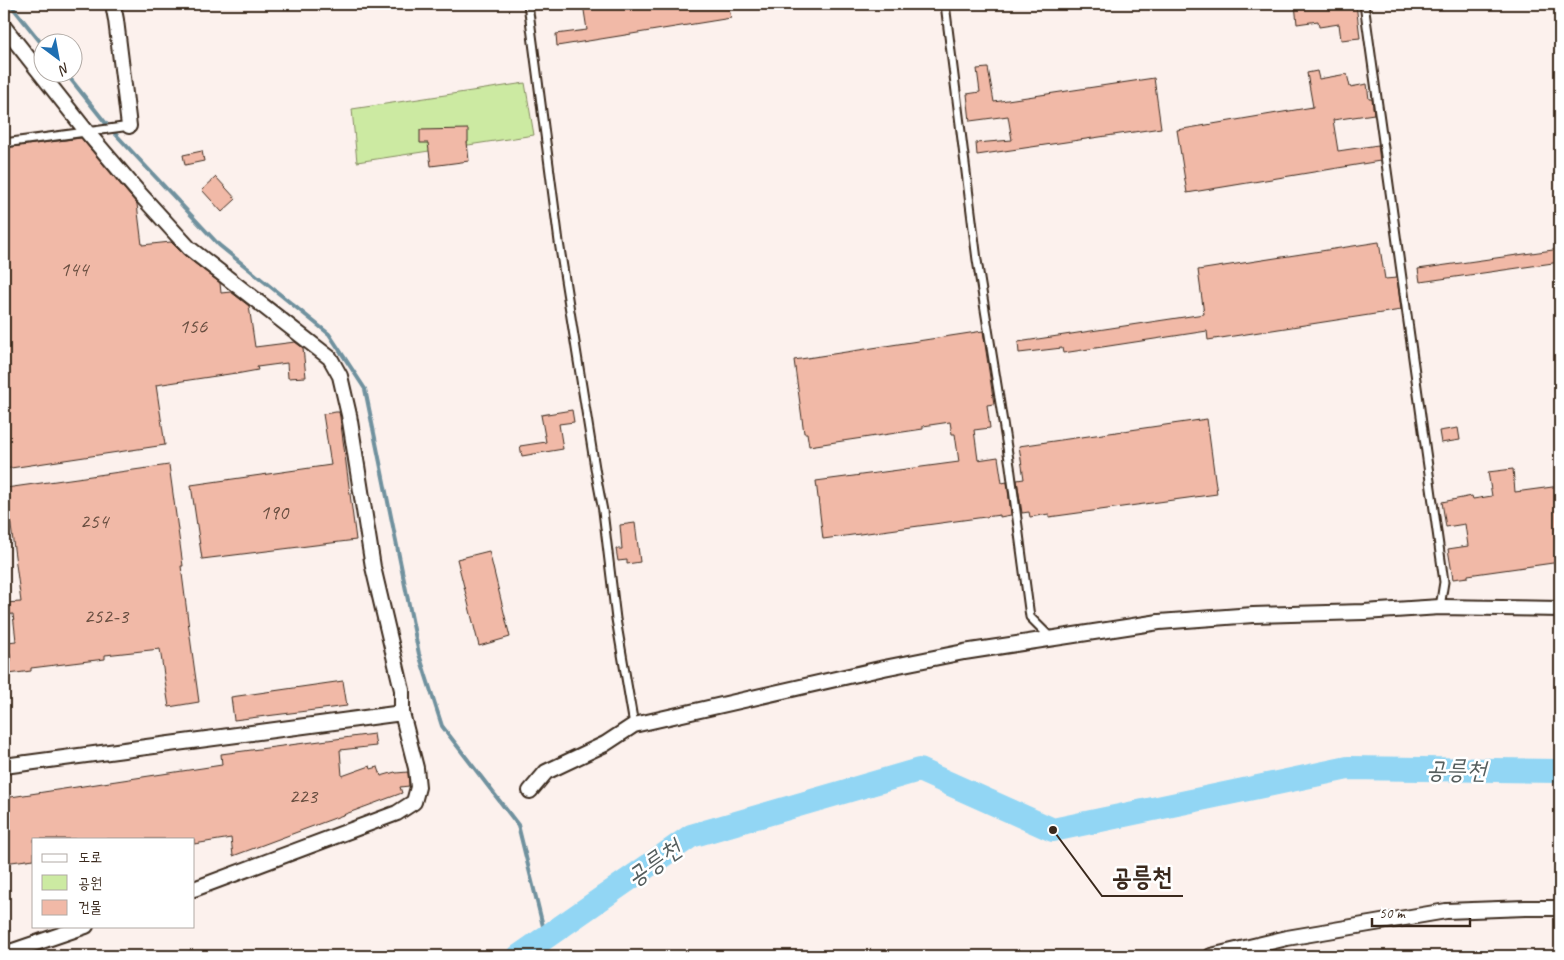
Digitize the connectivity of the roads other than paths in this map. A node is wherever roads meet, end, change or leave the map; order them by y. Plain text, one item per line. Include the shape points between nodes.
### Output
1 (113, 4) edge
2 (528, 4) edge
3 (945, 4) edge
4 (1364, 4) edge
5 (4, 27) edge
6 (126, 126) joint
7 (94, 131) junction
8 (4, 142) edge
9 (1440, 607) junction
10 (1560, 609) edge
11 (1051, 638) junction
12 (402, 713) junction
13 (634, 725) junction
14 (4, 766) edge
15 (530, 790) dead end
16 (195, 889) edge
17 (1560, 908) edge
18 (80, 928) edge
19 (4, 954) edge
20 (1211, 956) edge

1 - 6 street
2 - 13 lane via 558,242 603,511 616,619
3 - 11 lane via 977,260 1030,617
4 - 9 lane via 1444,582
5 - 7 street
6 - 7 lane
7 - 8 lane
7 - 12 street via 139,193 189,248 316,346 330,358 337,370 349,415 373,568 402,690
9 - 10 street
9 - 11 street via 1206,618
11 - 13 street via 884,668
12 - 14 street
12 - 16 street via 416,768 418,787 414,802 397,813
13 - 15 street via 605,744 546,772
17 - 20 street via 1446,911 1287,938
18 - 19 street

